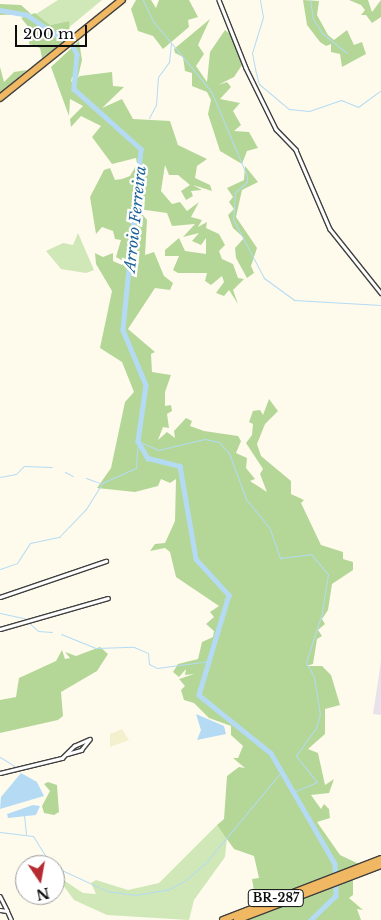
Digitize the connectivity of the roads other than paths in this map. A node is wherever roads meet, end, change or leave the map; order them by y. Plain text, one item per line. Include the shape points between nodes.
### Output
1 (122, 0) edge
2 (219, 0) edge
3 (0, 98) edge
4 (381, 293) edge
5 (106, 561) dead end
6 (0, 597) edge
7 (108, 598) dead end
8 (0, 629) edge
9 (67, 754) junction
10 (0, 773) edge
11 (381, 859) edge
12 (381, 866) edge
13 (341, 876) junction
14 (331, 879) junction
15 (0, 896) edge
16 (0, 910) edge
17 (7, 911) junction
18 (11, 920) edge
19 (223, 920) edge
20 (237, 920) edge

1 - 3 highway
2 - 4 street via 246,68 276,129 296,150 330,229
5 - 6 street
7 - 8 street
9 - 9 street via 81,750 90,739 74,746
9 - 10 street
11 - 13 highway, BR-287
12 - 13 highway, BR-287
13 - 14 highway, BR-287
14 - 19 highway, BR-287
14 - 20 highway, BR-287
15 - 17 street
16 - 17 street
17 - 18 street

